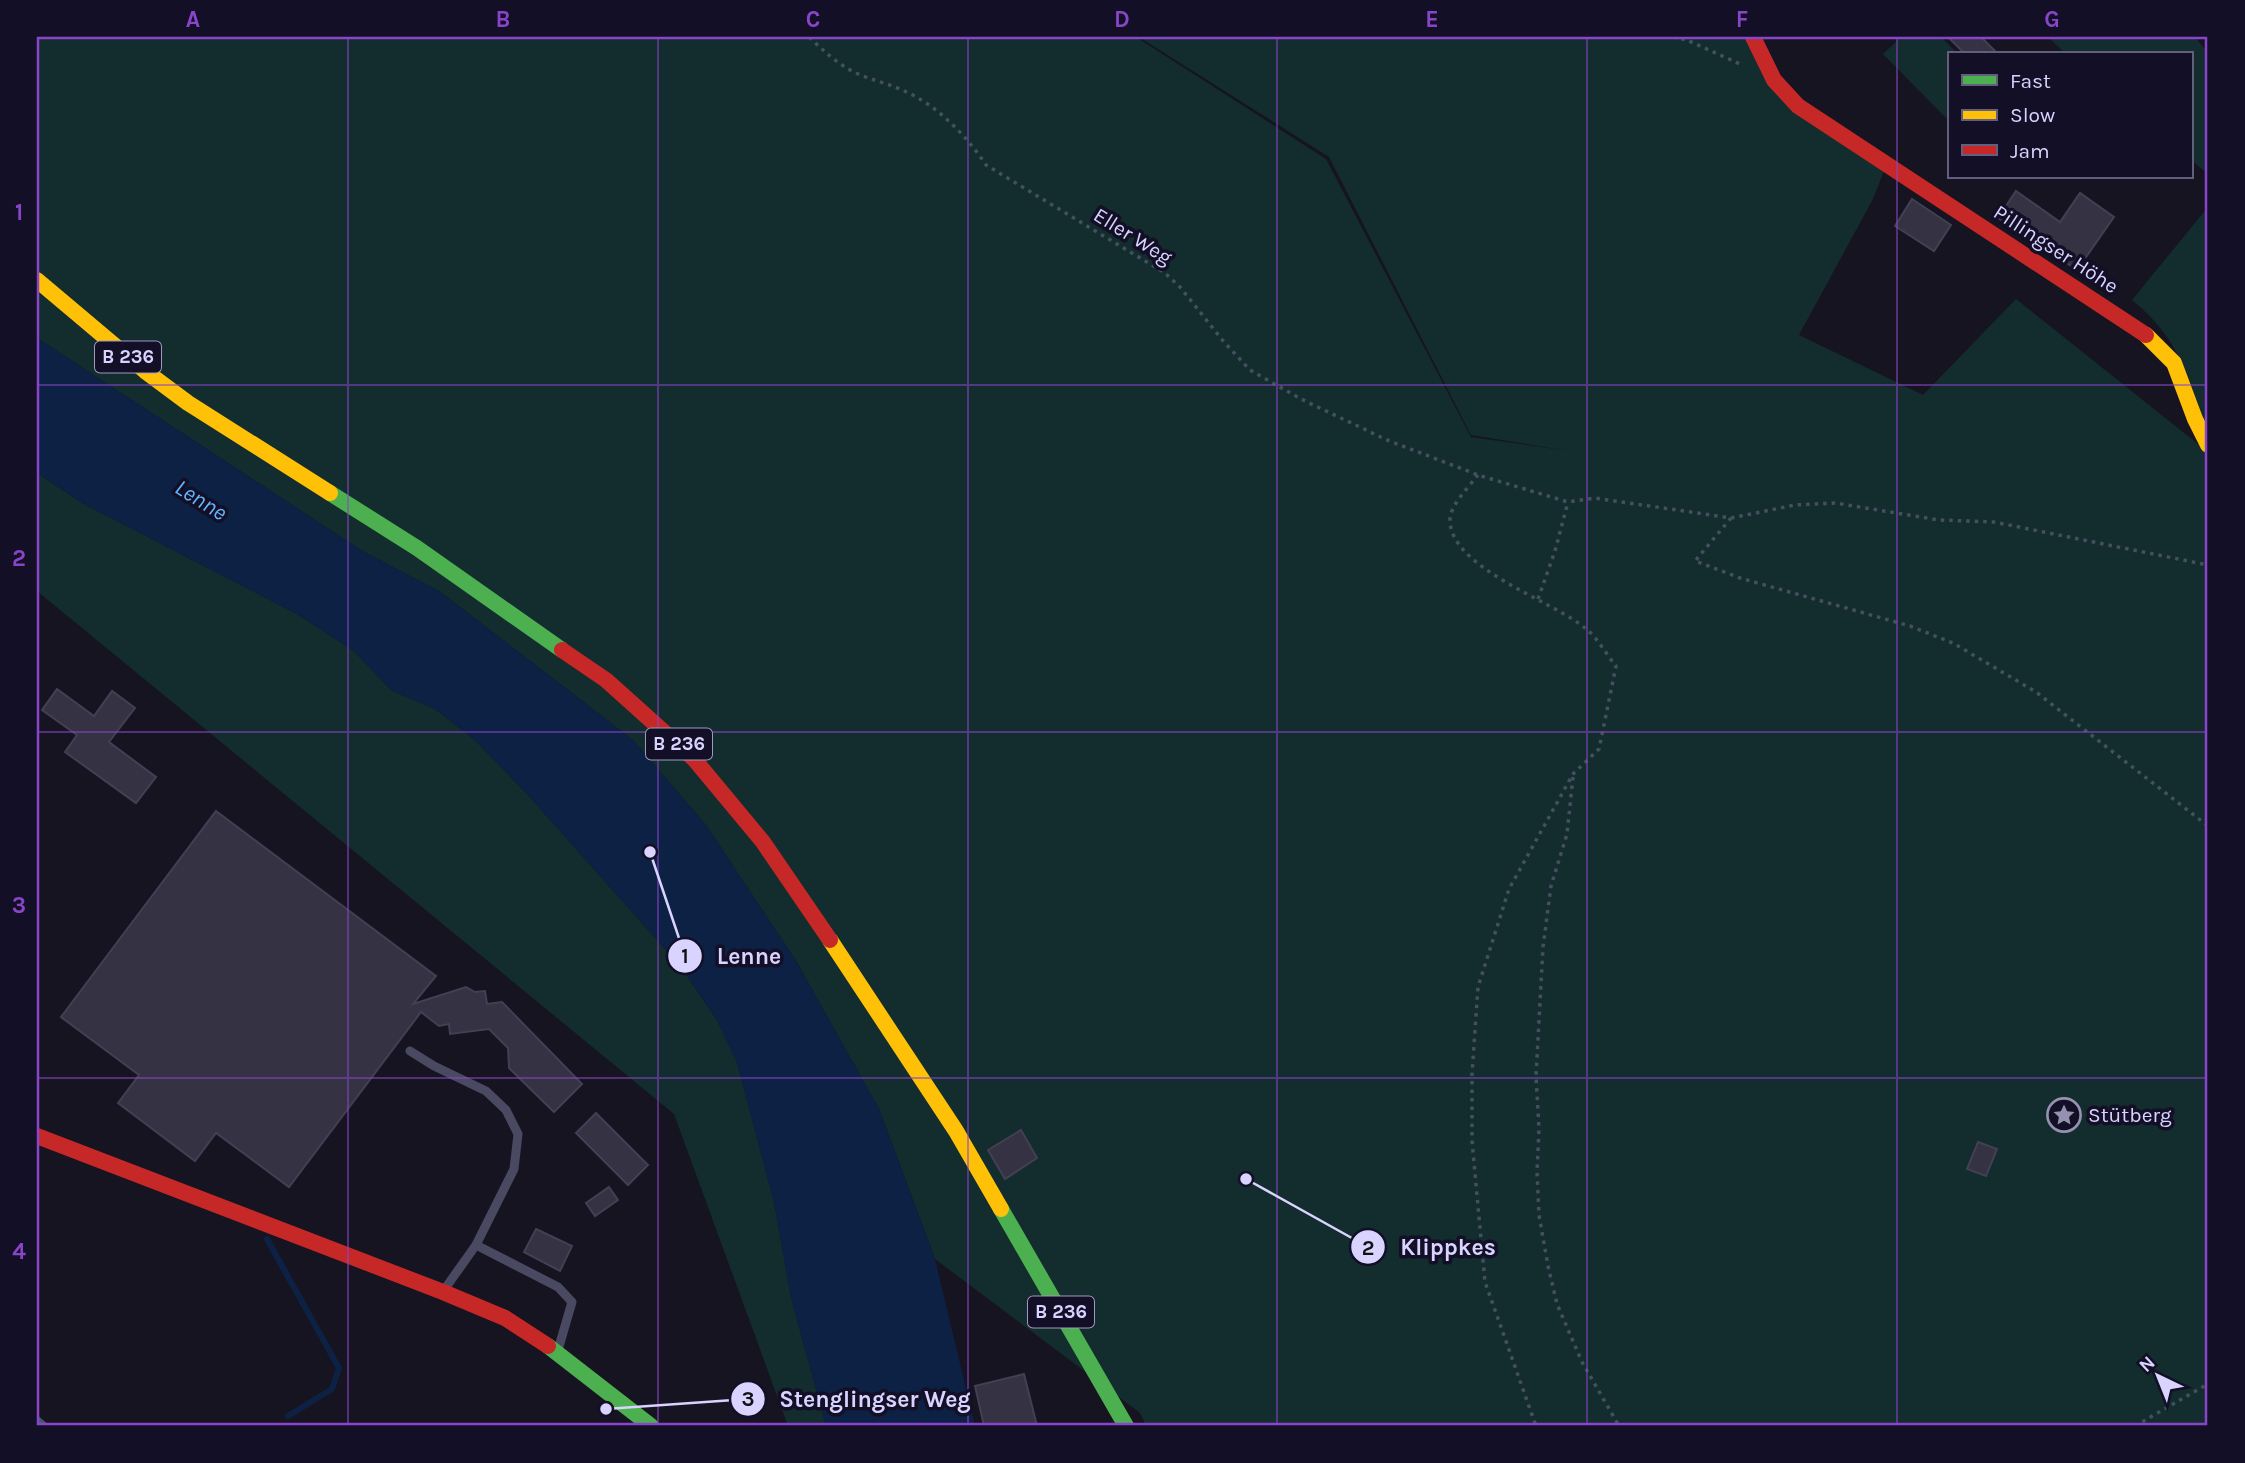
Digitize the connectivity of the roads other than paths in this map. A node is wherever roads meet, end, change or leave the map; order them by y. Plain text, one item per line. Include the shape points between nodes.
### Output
1 (1753, 37) edge
2 (37, 280) edge
3 (2208, 445) edge
4 (410, 1051) dead end
5 (37, 1136) edge
6 (476, 1245) junction
7 (443, 1292) junction
8 (557, 1352) junction
9 (651, 1426) edge
10 (1126, 1426) edge

1 - 3 main road, Pillingser Höhe via 1774,80 1798,106 2141,330 2174,363
2 - 10 main road, B 236 via 197,409 416,548 606,680 694,759 769,851 890,1028 956,1131
4 - 6 lane via 486,1091 506,1110 517,1134 513,1169
5 - 7 main road
6 - 7 lane
6 - 8 lane via 558,1287 572,1303
7 - 8 main road via 505,1318
8 - 9 main road

